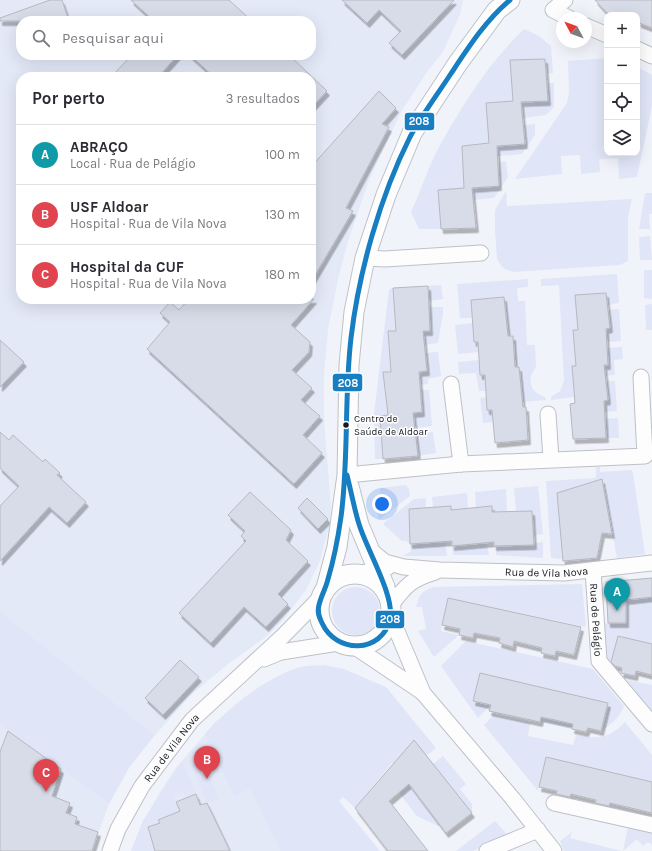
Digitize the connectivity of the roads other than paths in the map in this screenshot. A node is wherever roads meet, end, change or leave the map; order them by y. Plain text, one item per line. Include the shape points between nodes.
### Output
1 (565, 0) edge
2 (501, 3) edge
3 (557, 12) edge
4 (592, 29) edge
5 (604, 34) edge
6 (640, 50) edge
7 (652, 56) edge
8 (481, 253) dead end
9 (365, 258) junction
10 (641, 377) dead end
11 (451, 384) dead end
12 (548, 414) dead end
13 (551, 459) junction
14 (461, 464) junction
15 (347, 475) junction
16 (368, 549) junction
17 (652, 564) edge
18 (404, 567) junction
19 (377, 570) junction
20 (440, 570) junction
21 (593, 570) junction
22 (356, 574) junction
23 (323, 593) junction
24 (390, 605) junction
25 (347, 645) junction
26 (255, 662) junction
27 (423, 693) junction
28 (652, 723) edge
29 (554, 803) dead end
30 (652, 825) edge
31 (538, 830) junction
32 (553, 849) edge
33 (110, 851) edge
34 (487, 851) edge

1 - 3 street via 553,10
2 - 9 street via 412,133 386,195
4 - 5 street
6 - 7 street
8 - 9 street
9 - 15 street via 354,312 349,364
10 - 13 street via 645,456
11 - 14 street
12 - 13 street
13 - 14 street
14 - 15 street
15 - 16 street via 359,525
15 - 23 street via 337,547
16 - 18 street, Rua de Vila Nova via 385,562
16 - 19 street
17 - 21 street, Rua de Vila Nova
18 - 19 street, Rua de Vila Nova
18 - 20 street, Rua de Vila Nova
19 - 22 street, Rua de Vila Nova
19 - 24 street
20 - 21 street, Rua de Vila Nova via 564,573
20 - 24 street, Rua de Vila Nova via 416,578
21 - 28 street, Rua de Pelágio via 599,661
22 - 23 street via 334,580
22 - 24 street via 369,576 379,583
23 - 25 street via 318,610 325,632
23 - 26 street, Rua de Vila Nova
24 - 25 street via 387,629 378,638 367,645
24 - 27 street
25 - 26 street, Rua de Vila Nova via 282,652
25 - 27 street
26 - 33 street, Rua de Vila Nova via 192,720 167,751 142,786 118,829
27 - 31 street
29 - 30 street
31 - 32 street
31 - 34 street

